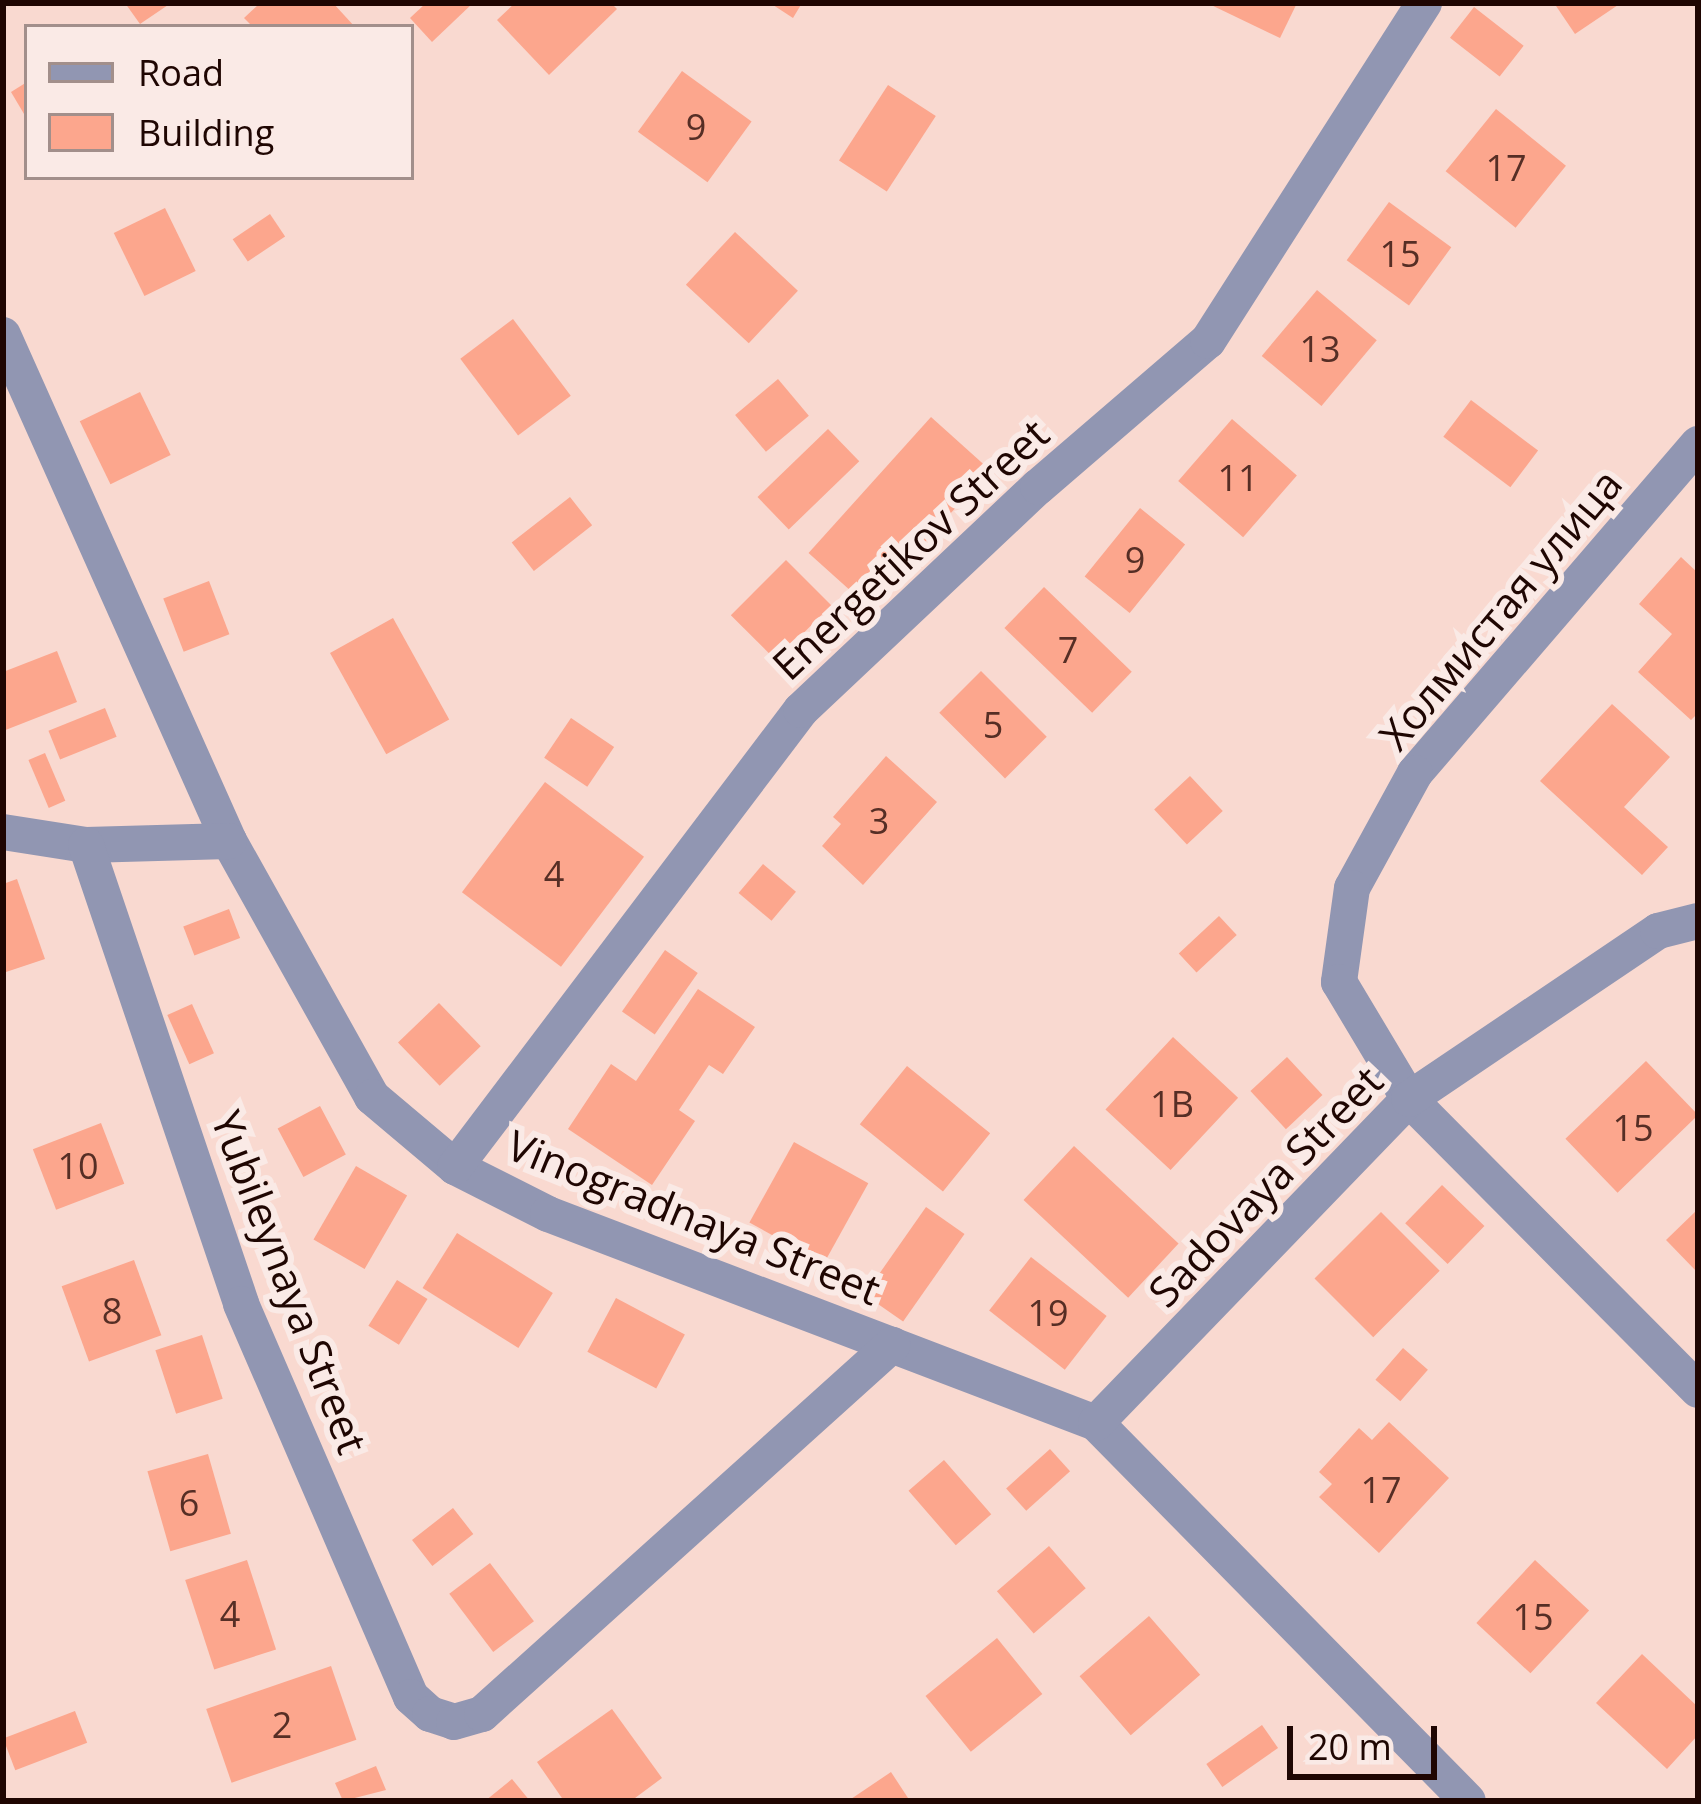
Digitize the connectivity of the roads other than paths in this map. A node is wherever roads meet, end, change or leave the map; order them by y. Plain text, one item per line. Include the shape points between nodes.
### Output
1 (1424, 3) edge
2 (3, 335) edge
3 (1698, 444) edge
4 (3, 832) edge
5 (229, 841) junction
6 (86, 845) junction
7 (1698, 921) edge
8 (1409, 1099) junction
9 (455, 1166) junction
10 (892, 1345) junction
11 (1698, 1390) edge
12 (1096, 1423) junction
13 (1468, 1801) edge

1 - 9 street, Energetikov Street via 1208,341 1038,487 801,710
2 - 5 street, Vinogradnaya Street
3 - 8 street, Холмистая улица via 1415,773 1352,888 1339,982
4 - 6 street
5 - 6 street
5 - 9 street, Vinogradnaya Street via 373,1097
6 - 10 street, Yubileynaya Street via 241,1304 411,1697 454,1722 482,1714
7 - 8 street, Sadovaya Street via 1658,931
8 - 11 street, Холмистая улица
8 - 12 street, Sadovaya Street
9 - 10 street, Vinogradnaya Street via 548,1214
10 - 12 street, Vinogradnaya Street
12 - 13 street, Vinogradnaya Street

